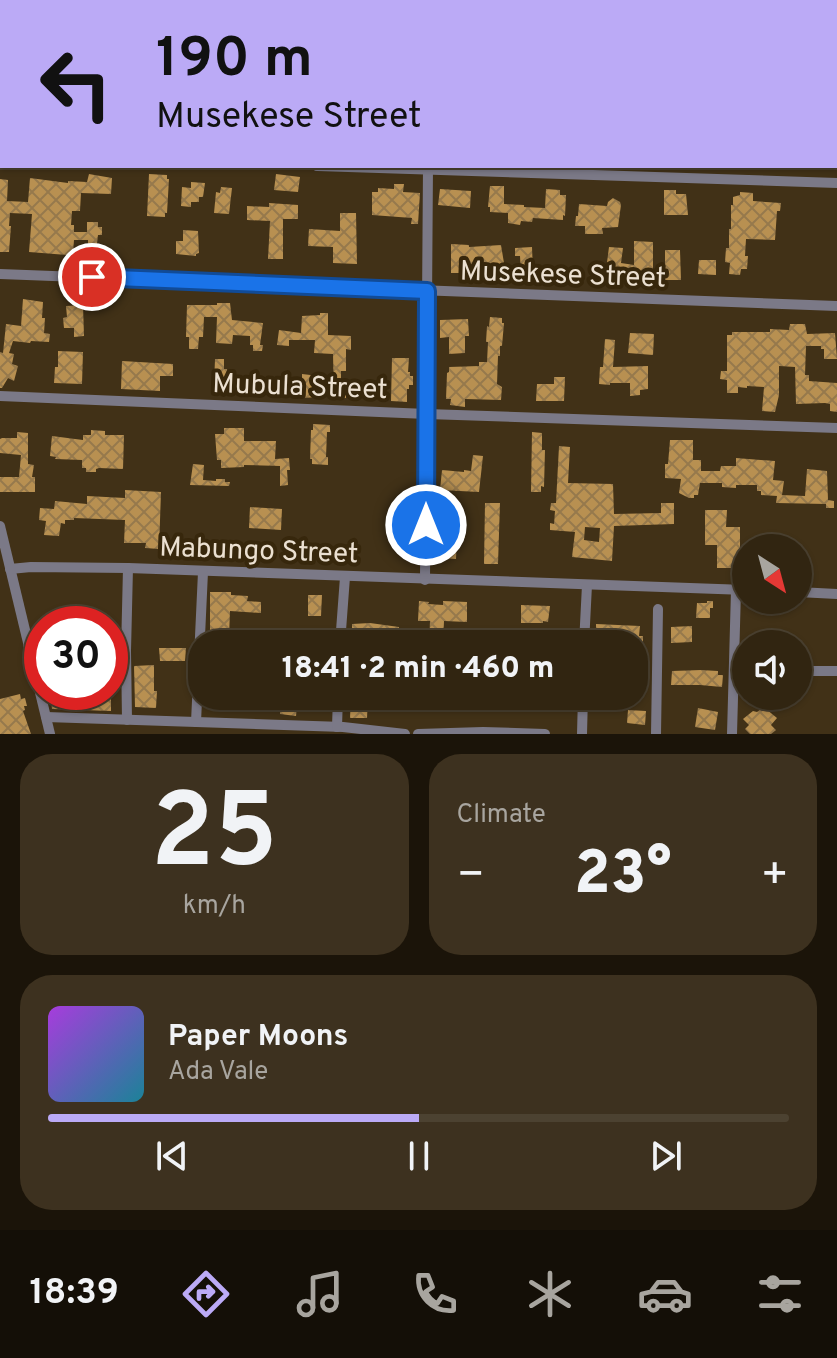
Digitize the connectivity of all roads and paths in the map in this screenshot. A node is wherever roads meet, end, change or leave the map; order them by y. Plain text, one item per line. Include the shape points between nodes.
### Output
1 (428, 168) edge
2 (837, 183) edge
3 (0, 274) edge
4 (427, 291) junction
5 (837, 306) edge
6 (0, 396) edge
7 (427, 414) junction
8 (837, 428) edge
9 (1, 532) edge
10 (128, 568) junction
11 (10, 569) junction
12 (203, 572) junction
13 (345, 577) junction
14 (425, 580) junction
15 (587, 585) junction
16 (732, 590) edge
17 (812, 593) edge
18 (837, 594) edge
19 (127, 606) edge
20 (658, 609) dead end
21 (24, 630) edge
22 (341, 630) edge
23 (585, 630) edge
24 (812, 671) edge
25 (837, 671) edge
26 (44, 710) edge
27 (127, 710) edge
28 (339, 710) edge
29 (583, 710) edge
30 (735, 710) edge
31 (46, 717) junction
32 (127, 720) junction
33 (196, 722) junction
34 (341, 730) edge
35 (483, 733) edge
36 (50, 734) edge
37 (405, 734) edge
38 (418, 734) edge
39 (545, 734) edge
40 (582, 734) edge
41 (656, 734) edge
42 (732, 734) edge

1 - 2 street
1 - 4 street
3 - 4 street, Musekese Street
4 - 5 street, Musekese Street
4 - 7 street
6 - 7 street, Mubula Street
7 - 8 street, Mubula Street
7 - 14 street
9 - 11 street
10 - 11 street, Mabungo Street
10 - 12 street, Mabungo Street
10 - 19 street
11 - 21 street
12 - 13 street, Mabungo Street
12 - 33 street
13 - 14 street, Mabungo Street
13 - 22 street
14 - 15 street, Mabungo Street
15 - 16 street, Mabungo Street
15 - 23 street
17 - 18 street
20 - 41 street
24 - 25 street
26 - 31 street
27 - 32 street
28 - 34 street
29 - 40 street
30 - 42 street
31 - 32 street
31 - 36 street
32 - 33 street
33 - 34 street
34 - 37 street
35 - 38 street
35 - 39 street

